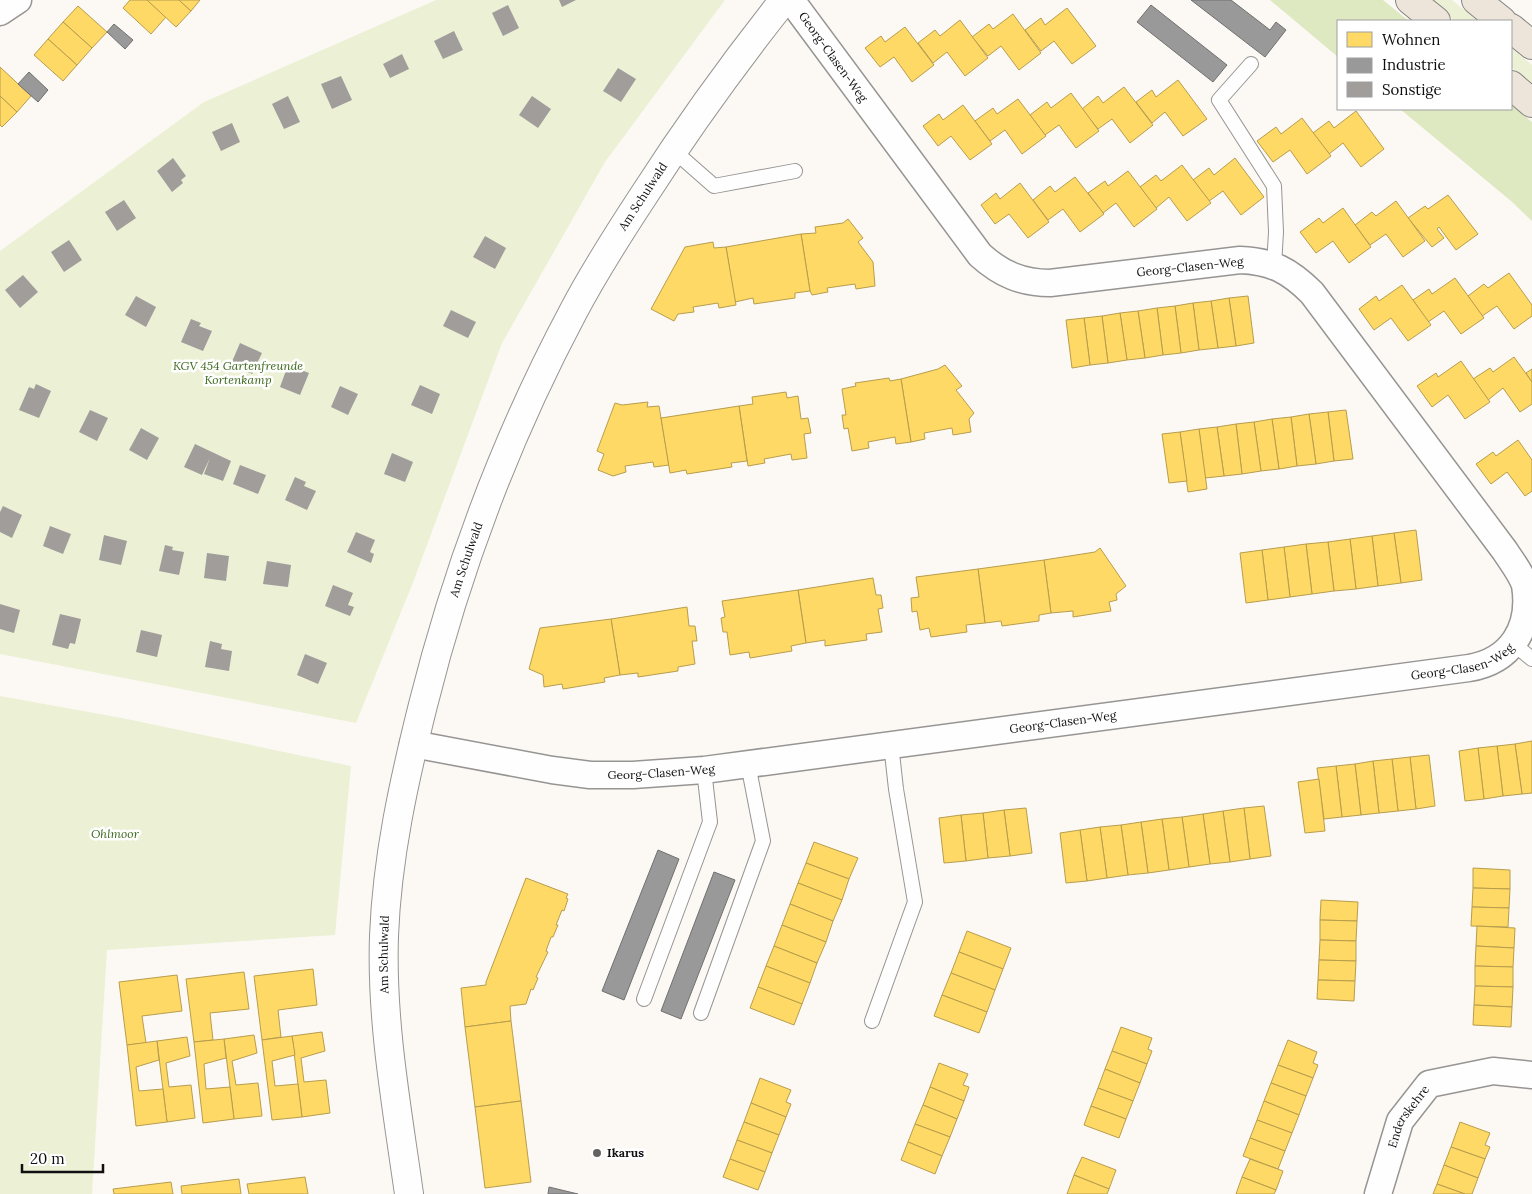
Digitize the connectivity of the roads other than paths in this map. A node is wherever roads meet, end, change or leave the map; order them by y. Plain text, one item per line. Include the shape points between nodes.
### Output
1 (18, 0) edge
2 (784, 0) edge
3 (791, 0) edge
4 (1410, 0) edge
5 (1476, 0) edge
6 (0, 12) edge
7 (1435, 20) edge
8 (1501, 20) edge
9 (1512, 29) edge
10 (1532, 46) edge
11 (1251, 64) dead end
12 (1512, 85) edge
13 (1532, 103) edge
14 (673, 150) junction
15 (795, 171) dead end
16 (1274, 266) junction
17 (1524, 652) edge
18 (413, 744) junction
19 (891, 744) junction
20 (748, 764) junction
21 (704, 770) junction
22 (644, 999) dead end
23 (701, 1013) dead end
24 (872, 1021) dead end
25 (1532, 1075) edge
26 (409, 1194) edge
27 (1378, 1194) edge

1 - 6 street
2 - 14 street, Am Schulwald
3 - 16 street, Georg-Clasen-Weg via 980,255 1006,274 1021,280 1050,283 1240,260
4 - 7 main road
5 - 8 main road
9 - 10 main road
11 - 16 lane via 1219,100 1274,186
12 - 13 main road
14 - 15 lane via 714,186
14 - 18 street, Am Schulwald via 610,246 574,309 516,427 452,603
16 - 17 street, Georg-Clasen-Weg via 1288,272 1312,294 1521,575 1528,593 1529,611 1524,629
17 - 19 street, Georg-Clasen-Weg via 1469,668
18 - 21 street, Georg-Clasen-Weg via 590,775
18 - 26 street, Am Schulwald via 392,847 384,946 388,1037
19 - 20 street, Georg-Clasen-Weg
19 - 24 lane via 914,902
20 - 21 street, Georg-Clasen-Weg
20 - 23 lane via 764,841
21 - 22 lane via 710,822
25 - 27 street, Enderskehre via 1493,1071 1429,1084 1400,1121

